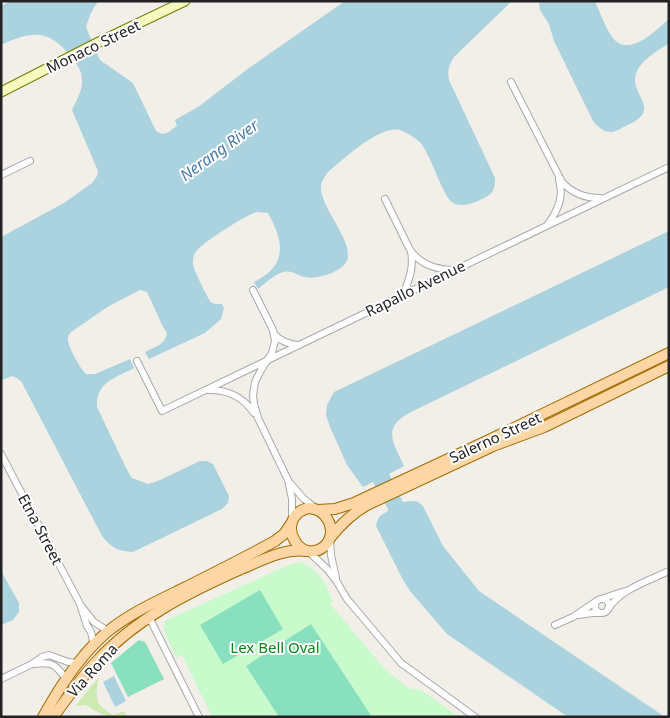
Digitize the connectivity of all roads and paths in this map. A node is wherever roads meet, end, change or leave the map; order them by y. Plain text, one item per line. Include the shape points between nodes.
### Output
1 (185, 1) edge
2 (511, 82) dead end
3 (1, 92) edge
4 (30, 161) dead end
5 (669, 167) edge
6 (1, 175) edge
7 (558, 176) junction
8 (604, 198) junction
9 (385, 199) dead end
10 (548, 225) junction
11 (409, 248) junction
12 (453, 270) junction
13 (253, 290) dead end
14 (404, 293) junction
15 (272, 330) junction
16 (298, 345) junction
17 (669, 353) edge
18 (268, 360) junction
19 (137, 361) dead end
20 (669, 366) edge
21 (205, 390) junction
22 (260, 422) junction
23 (469, 453) junction
24 (1, 454) edge
25 (288, 480) junction
26 (379, 495) junction
27 (317, 510) junction
28 (291, 523) junction
29 (330, 539) junction
30 (307, 551) junction
31 (669, 571) edge
32 (337, 582) junction
33 (629, 590) junction
34 (599, 600) junction
35 (80, 604) junction
36 (608, 609) junction
37 (601, 613) junction
38 (148, 617) junction
39 (573, 617) junction
40 (554, 625) dead end
41 (108, 631) junction
42 (94, 645) junction
43 (78, 663) junction
44 (32, 664) junction
45 (87, 672) junction
46 (68, 676) junction
47 (1, 679) edge
48 (43, 717) edge
49 (52, 717) edge
50 (199, 717) edge
51 (474, 717) edge

1 - 3 street, Monaco Street
2 - 7 street
4 - 6 street
5 - 8 street, Rapallo Avenue
7 - 8 street via 578,194
7 - 10 street via 560,201
8 - 10 street, Rapallo Avenue
9 - 11 street
10 - 12 street, Rapallo Avenue
11 - 12 street via 428,265
11 - 14 street via 412,267
12 - 14 street, Rapallo Avenue
13 - 15 street
14 - 16 street, Rapallo Avenue
15 - 16 street via 282,341
15 - 18 street via 274,346
16 - 18 street, Rapallo Avenue
17 - 23 main road, Salerno Street
18 - 21 street, Rapallo Avenue
18 - 22 street via 254,390 254,404
19 - 21 street, Rapallo Avenue via 162,411
20 - 23 main road, Salerno Street via 544,427
21 - 22 street via 237,396
22 - 25 street
23 - 26 main road, Salerno Street
24 - 35 street, Etna Street
25 - 27 street
25 - 28 street via 292,499
26 - 27 main road, Salerno Street via 340,508
26 - 29 main road, Salerno Street via 350,516
27 - 28 main road via 304,509
27 - 29 main road via 328,521
28 - 30 main road via 294,541
28 - 41 main road, Via Roma via 275,541 138,611
29 - 30 main road via 321,549
29 - 32 street
30 - 32 street
30 - 38 main road via 292,550 272,556 189,594
31 - 33 street
32 - 51 street via 347,600 401,663
33 - 34 street
33 - 36 street
34 - 36 street via 607,602
34 - 37 street via 595,609
34 - 39 street
35 - 41 street, Etna Street via 94,622
35 - 42 street, Etna Street
36 - 37 street
37 - 39 street
38 - 45 main road, Via Roma via 101,656
38 - 50 street
39 - 40 street
41 - 42 main road, Via Roma
42 - 43 main road, Via Roma
43 - 44 street via 48,655
43 - 46 main road, Via Roma
44 - 46 street via 53,664
44 - 47 street
45 - 46 street
45 - 49 main road, Via Roma
46 - 48 main road, Via Roma

